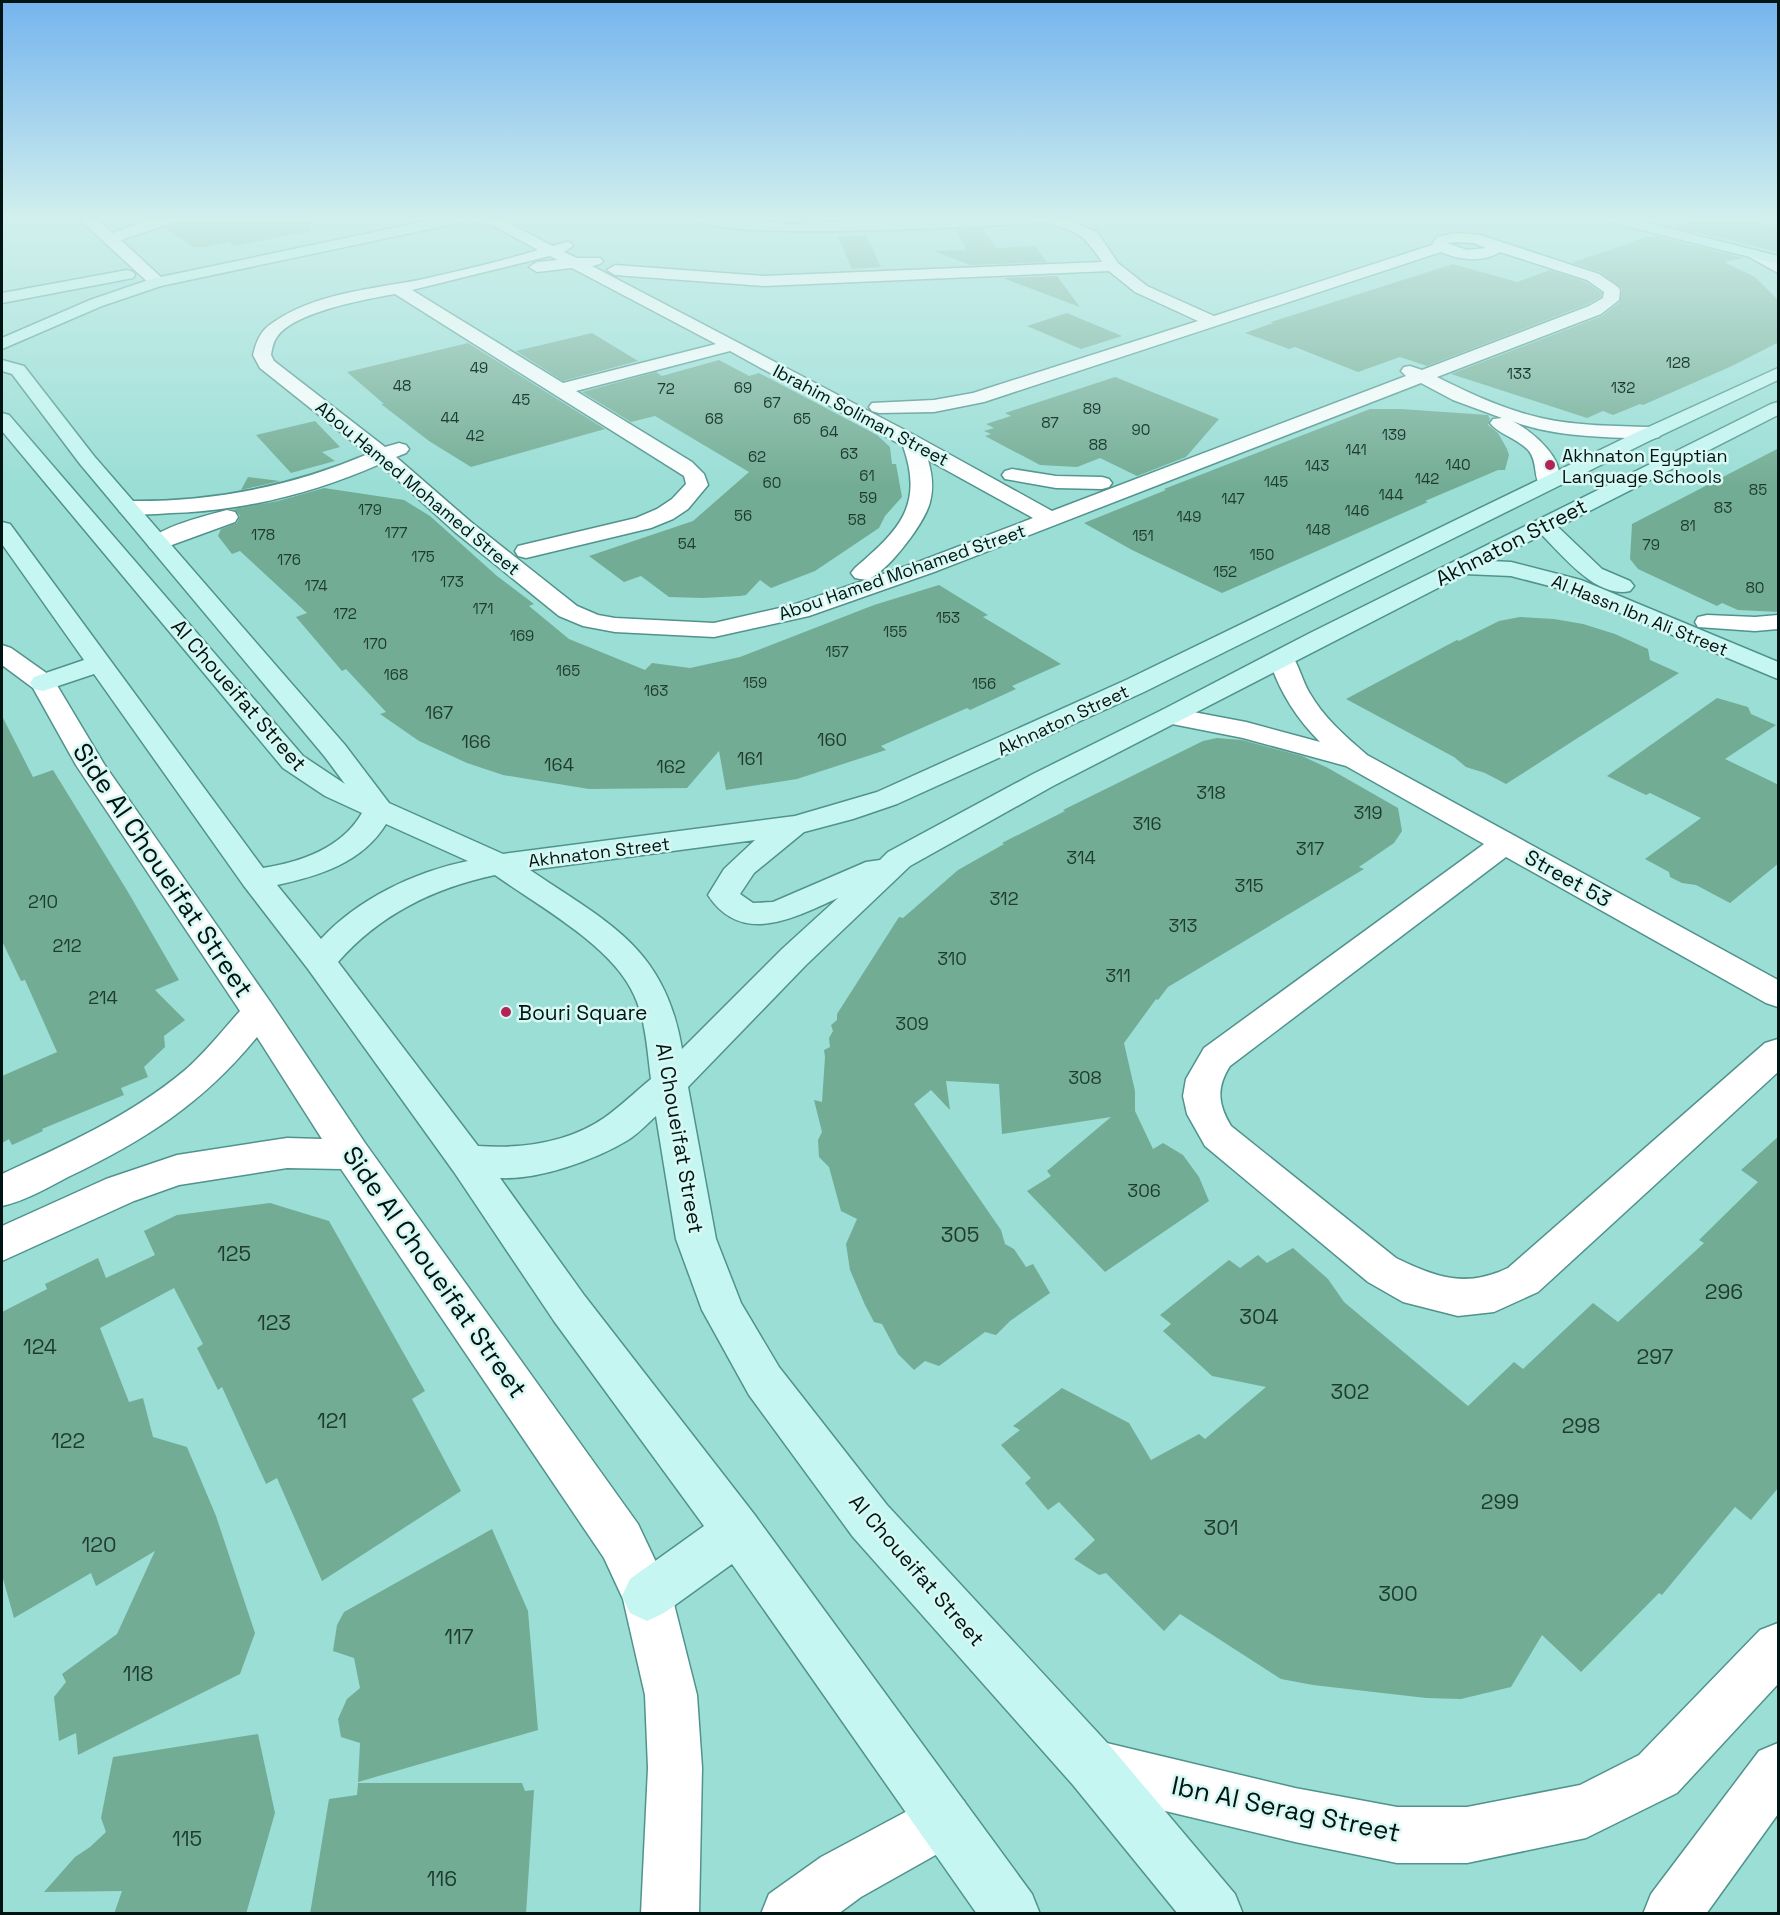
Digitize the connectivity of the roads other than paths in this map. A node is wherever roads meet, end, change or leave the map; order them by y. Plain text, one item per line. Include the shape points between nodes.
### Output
1 (86, 307) edge
2 (329, 307) edge
3 (348, 307) edge
4 (429, 307) edge
5 (664, 307) edge
6 (695, 307) edge
7 (1182, 307) edge
8 (1252, 307) edge
9 (1288, 307) edge
10 (1599, 307) edge
11 (1212, 321) junction
12 (2, 344) edge
13 (732, 345) junction
14 (2, 364) edge
15 (1415, 373) junction
16 (1779, 373) edge
17 (1365, 385) junction
18 (561, 389) junction
19 (1388, 390) junction
20 (879, 406) junction
21 (1779, 408) edge
22 (2, 419) edge
23 (945, 421) dead end
24 (1652, 433) junction
25 (919, 436) junction
26 (391, 451) junction
27 (993, 465) dead end
28 (434, 475) dead end
29 (1012, 475) junction
30 (410, 480) junction
31 (1102, 483) junction
32 (1548, 483) junction
33 (1068, 504) junction
34 (128, 507) junction
35 (1031, 509) junction
36 (1050, 519) junction
37 (1544, 525) junction
38 (2, 529) edge
39 (158, 543) junction
40 (544, 565) dead end
41 (1462, 567) junction
42 (863, 573) junction
43 (1584, 580) junction
44 (588, 598) dead end
45 (621, 617) junction
46 (1707, 622) junction
47 (1779, 622) edge
48 (1779, 652) edge
49 (2, 653) edge
50 (1282, 659) junction
51 (100, 663) junction
52 (1779, 671) edge
53 (43, 683) junction
54 (1172, 716) junction
55 (1357, 761) junction
56 (379, 810) junction
57 (795, 825) junction
58 (1505, 843) junction
59 (899, 859) junction
60 (500, 864) junction
61 (255, 879) junction
62 (320, 961) junction
63 (1779, 994) edge
64 (259, 1012) junction
65 (1779, 1052) edge
66 (668, 1085) junction
67 (352, 1154) junction
68 (467, 1161) junction
69 (2, 1191) edge
70 (2, 1244) edge
71 (737, 1531) junction
72 (647, 1596) junction
73 (1779, 1648) edge
74 (1092, 1766) junction
75 (1779, 1770) edge
76 (945, 1820) junction
77 (670, 1914) edge
78 (789, 1914) edge
79 (1012, 1914) edge
80 (1215, 1914) edge
81 (1671, 1914) edge

1 - 12 main road
2 - 26 street, Abou Hamed Mohamed Street via 304,313 276,328 268,335 262,355 266,364
3 - 26 street, Abou Hamed Mohamed Street via 312,321 292,334 285,352
4 - 18 street
5 - 13 street, Ibrahim Soliman Street
6 - 20 street, Ibrahim Soliman Street
7 - 11 street
8 - 11 street
9 - 23 street via 965,410
10 - 15 street, Abou Hamed Mohamed Street
11 - 20 street via 977,398 934,406
13 - 18 street
13 - 25 street, Ibrahim Soliman Street
14 - 34 main road via 18,370
15 - 17 street, Abou Hamed Mohamed Street
15 - 19 street, Abou Hamed Mohamed Street
15 - 24 street via 1460,396 1535,423 1577,430
16 - 24 main road, Akhnaton Street
17 - 19 street
17 - 31 street, Abou Hamed Mohamed Street
18 - 40 street, Abou Hamed Mohamed Street via 685,466 694,474 697,485 680,504 643,523 518,544
19 - 32 street via 1446,404 1509,427 1536,445 1548,467
19 - 33 street, Abou Hamed Mohamed Street
20 - 25 street, Ibrahim Soliman Street
21 - 37 main road, Akhnaton Street
22 - 56 main road, Al Choueifat Street via 293,762 335,790
24 - 32 main road, Akhnaton Street
25 - 35 street, Ibrahim Soliman Street
25 - 42 street via 921,498 897,540
26 - 28 street, Abou Hamed Mohamed Street
26 - 30 street, Abou Hamed Mohamed Street
26 - 34 street via 325,479 246,499 190,508
27 - 29 street
29 - 31 street via 1056,482
29 - 33 street
30 - 39 street via 321,490 201,525
30 - 45 street, Abou Hamed Mohamed Street via 568,611 592,621
31 - 33 street, Abou Hamed Mohamed Street
32 - 57 main road, Akhnaton Street via 999,750 887,798
33 - 35 street, Abou Hamed Mohamed Street
33 - 36 street, Abou Hamed Mohamed Street
34 - 39 main road
35 - 36 street, Ibrahim Soliman Street
35 - 42 street, Abou Hamed Mohamed Street
36 - 45 street, Abou Hamed Mohamed Street via 821,604 745,625 703,630 646,628
37 - 41 main road, Akhnaton Street
37 - 43 main road, Al Hassn Ibn Ali Street
38 - 51 main road
39 - 56 main road via 335,751
41 - 43 main road, Al Hassn Ibn Ali Street via 1511,569
41 - 50 main road, Akhnaton Street
42 - 45 street, Abou Hamed Mohamed Street via 740,608
43 - 46 main road, Al Hassn Ibn Ali Street
43 - 52 main road, Al Hassn Ibn Ali Street
44 - 45 street, Abou Hamed Mohamed Street
46 - 47 street
46 - 48 main road, Al Hassn Ibn Ali Street
49 - 53 street
50 - 54 main road, Akhnaton Street
50 - 55 street, Street 53 via 1287,678 1312,719
51 - 53 main road
51 - 61 main road
53 - 64 street, Side Al Choueifat Street via 90,765
54 - 55 street, Street 53 via 1246,730
54 - 59 main road, Akhnaton Street via 1043,780
55 - 58 street, Street 53
56 - 60 main road, Al Choueifat Street
56 - 61 main road via 365,833 336,855 298,871
57 - 59 main road via 726,886 724,896 731,906 744,913 779,912
57 - 60 main road, Akhnaton Street
58 - 63 street, Street 53
58 - 65 street via 1217,1057 1202,1080 1201,1108 1218,1136 1382,1270 1418,1289 1458,1298 1494,1294 1523,1280
59 - 66 main road, Akhnaton Street via 794,957
60 - 62 main road, Akhnaton Street via 457,873 416,888 354,926
60 - 66 main road, Al Choueifat Street via 602,934 631,962 649,990 660,1022
61 - 62 main road
62 - 68 main road
64 - 67 street, Side Al Choueifat Street
64 - 69 street via 197,1080 152,1112 109,1139
66 - 68 main road, Akhnaton Street via 616,1129 582,1146 544,1158 505,1163
66 - 74 main road, Al Choueifat Street via 696,1239 723,1310 764,1381 870,1521
67 - 70 street via 287,1153 177,1170 120,1190
67 - 72 street, Side Al Choueifat Street via 621,1541
68 - 71 main road via 569,1308
71 - 72 main road
71 - 76 main road
72 - 77 street, Side Al Choueifat Street via 671,1695 675,1768
73 - 74 street, Ibn Al Serag Street via 1658,1774 1586,1811 1467,1835 1397,1835
74 - 80 main road, Al Choueifat Street
75 - 81 street
76 - 78 street via 841,1876
76 - 79 main road

